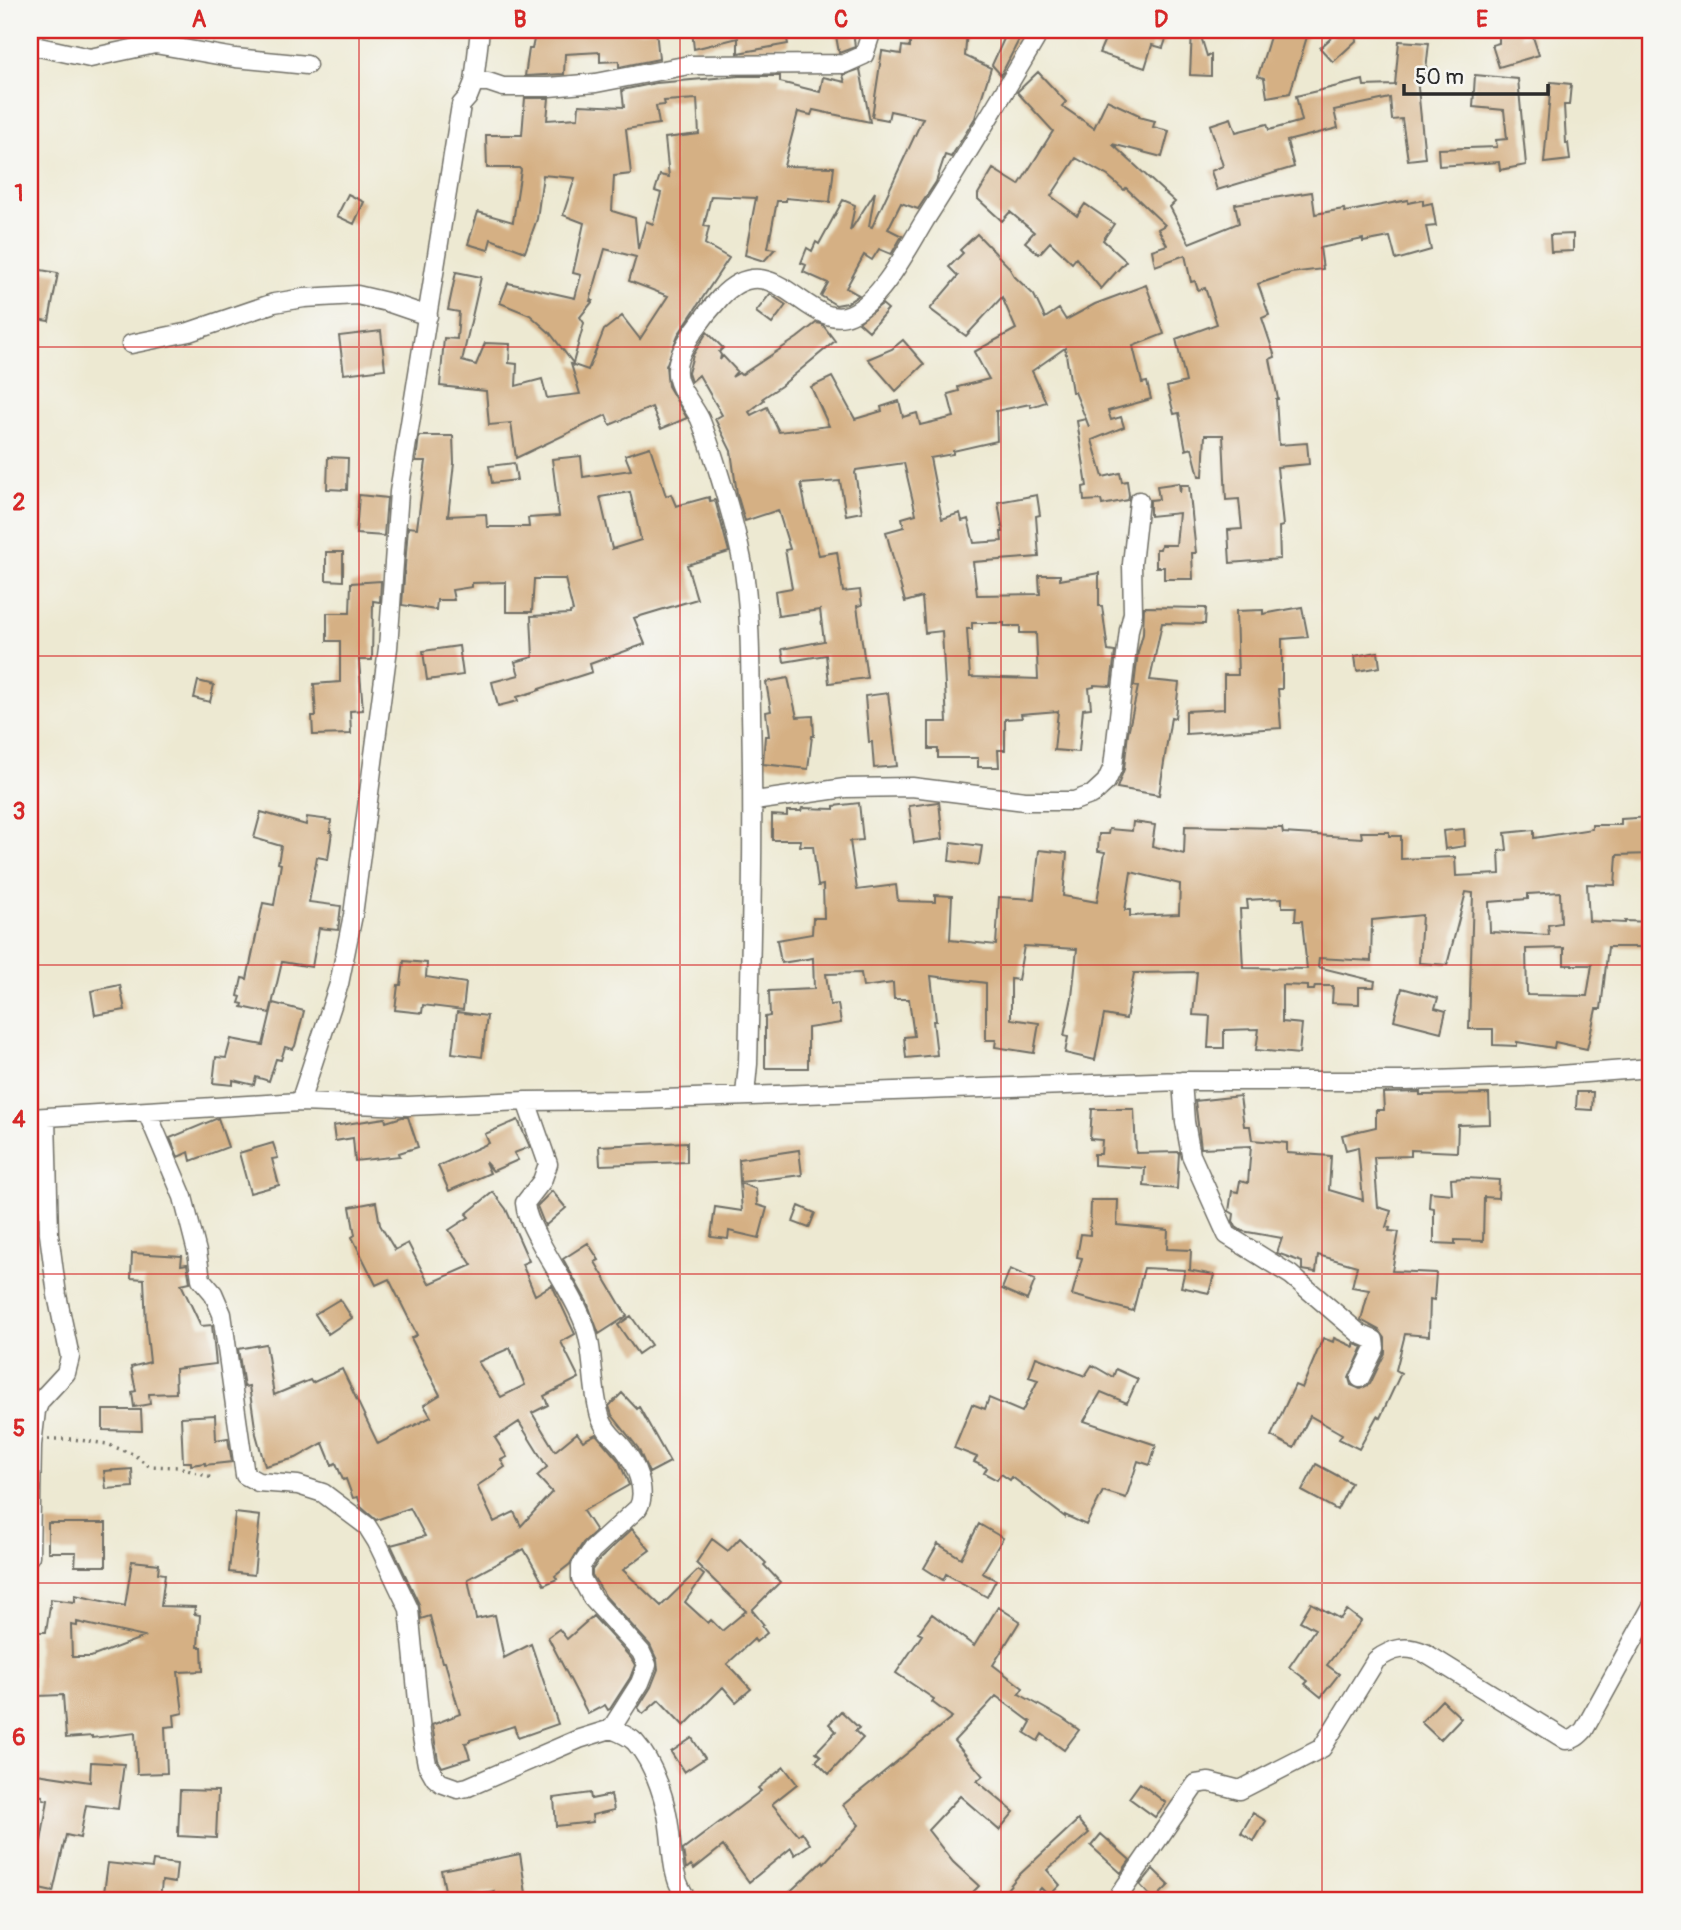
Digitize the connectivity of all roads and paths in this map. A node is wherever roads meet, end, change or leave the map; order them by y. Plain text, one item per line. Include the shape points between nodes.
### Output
1 (480, 30) edge
2 (872, 30) edge
3 (1038, 30) edge
4 (30, 45) edge
5 (307, 65) dead end
6 (474, 82) junction
7 (428, 316) junction
8 (131, 344) dead end
9 (1139, 501) dead end
10 (754, 801) junction
11 (1651, 1068) edge
12 (1182, 1081) junction
13 (745, 1095) junction
14 (526, 1101) junction
15 (300, 1102) junction
16 (147, 1112) junction
17 (38, 1118) edge
18 (1360, 1378) dead end
19 (32, 1445) junction
20 (212, 1478) dead end
21 (30, 1556) edge
22 (1651, 1608) edge
23 (611, 1728) junction
24 (688, 1900) edge
25 (1116, 1900) edge

1 - 6 street
2 - 6 street via 864,55 844,64 689,65 549,87
3 - 10 street via 953,177 884,285 862,306 852,314 830,315 789,290 746,279 720,298 679,359 677,377 701,421 742,560 748,610
4 - 5 street via 90,58 155,44
6 - 7 street via 461,105 456,129
7 - 8 street via 357,295 304,298
7 - 15 street via 399,492 388,648 353,915 339,984
9 - 10 street via 1132,564 1133,613 1114,767 1093,794 1074,801 1025,801 912,787 858,788
10 - 13 street
11 - 12 street via 1405,1081
12 - 13 street
12 - 18 street via 1191,1155 1227,1235 1291,1275 1360,1334 1374,1339 1375,1348
13 - 14 street
14 - 15 street via 408,1106
14 - 23 street via 548,1164 525,1203 526,1214 583,1320 600,1417 626,1452 643,1490 638,1508 592,1550 582,1566 581,1578 592,1598 647,1665
15 - 16 street
16 - 17 street
16 - 23 street via 183,1197 201,1279 222,1314 245,1475 258,1482 298,1485 323,1493 367,1526 409,1609 421,1732 427,1764 435,1777 451,1787 468,1787
17 - 19 street via 57,1295 70,1357 66,1373 40,1401
19 - 20 path via 47,1439 107,1444 149,1466 179,1468
19 - 21 street
22 - 25 street via 1584,1730 1570,1740 1425,1653 1401,1647 1389,1651 1376,1660 1322,1748 1240,1790 1209,1782 1196,1784
23 - 24 street via 633,1740 648,1759 670,1830 673,1871

